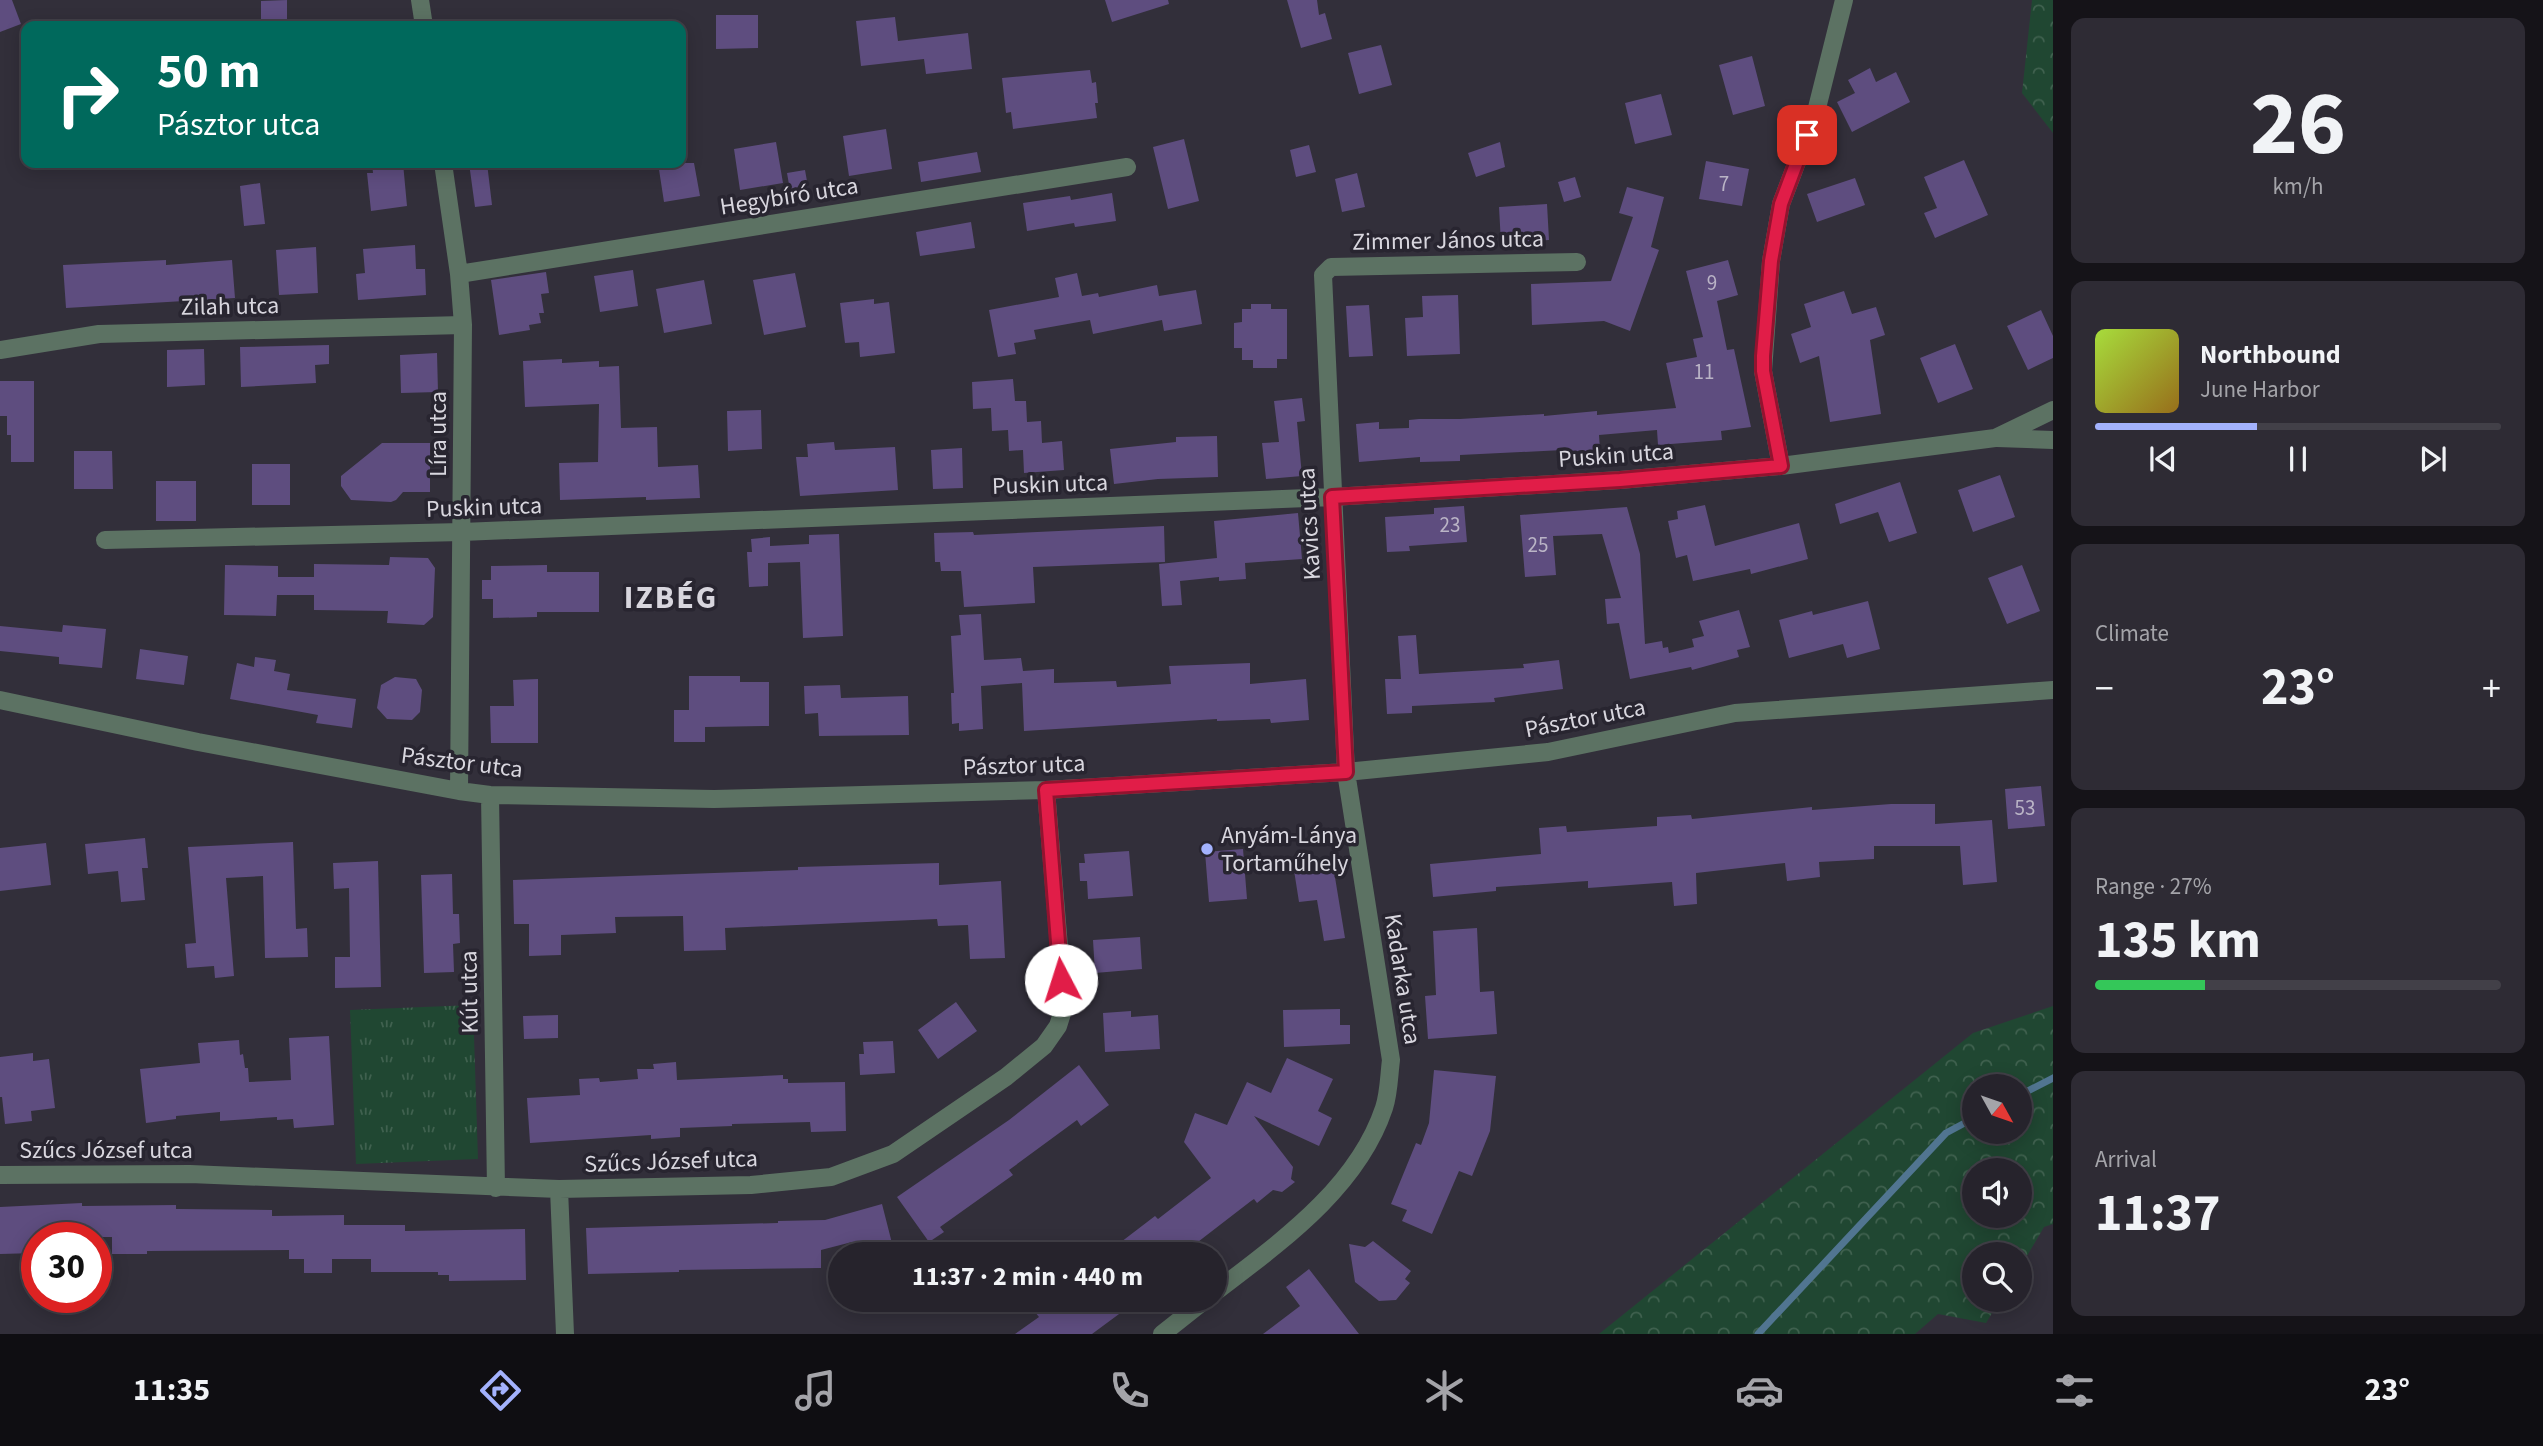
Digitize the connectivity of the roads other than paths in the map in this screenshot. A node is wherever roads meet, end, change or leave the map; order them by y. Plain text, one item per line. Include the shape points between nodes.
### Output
1 (420, 0) edge
2 (1844, 0) edge
3 (423, 21) edge
4 (1127, 167) dead end
5 (444, 168) edge
6 (1577, 262) dead end
7 (458, 274) junction
8 (1323, 275) joint
9 (463, 325) junction
10 (0, 350) edge
11 (2053, 410) edge
12 (1995, 438) junction
13 (2053, 440) edge
14 (1781, 466) junction
15 (1332, 497) junction
16 (462, 532) junction
17 (105, 540) dead end
18 (2053, 690) edge
19 (0, 700) edge
20 (1346, 772) junction
21 (1046, 790) junction
22 (459, 792) junction
23 (490, 795) junction
24 (0, 1175) edge
25 (496, 1188) junction
26 (559, 1189) junction
27 (1227, 1282) edge
28 (1190, 1312) edge
29 (565, 1334) edge
30 (1162, 1334) edge

1 - 3 street
2 - 14 street via 1816,112 1781,204 1771,261 1763,371
4 - 7 street, Hegybíró utca
5 - 7 street, Líra utca
6 - 8 street, Zimmer János utca via 1331,267
7 - 9 street, Líra utca
8 - 15 street, Kavics utca
9 - 10 street, Zilah utca via 99,334
9 - 16 street, Líra utca
11 - 12 street, Puskin utca
12 - 13 street, Puskin utca
12 - 14 street, Puskin utca
14 - 15 street, Puskin utca
15 - 16 street, Puskin utca
15 - 20 street, Kavics utca
16 - 17 street, Puskin utca
16 - 22 street, Líra utca
18 - 20 street, Pásztor utca via 1735,712 1548,752
19 - 22 street, Pásztor utca
20 - 21 street, Pásztor utca
20 - 27 street, Kadarka utca via 1391,1060 1385,1107 1361,1157 1321,1205
21 - 23 street, Pásztor utca via 714,799
21 - 26 street, Szűcs József utca via 1064,1007 1044,1046 893,1154 831,1177 751,1185
22 - 23 street, Pásztor utca
23 - 25 street, Kút utca
24 - 25 street, Szűcs József utca via 190,1174
25 - 26 street, Szűcs József utca
26 - 29 street
28 - 30 street

